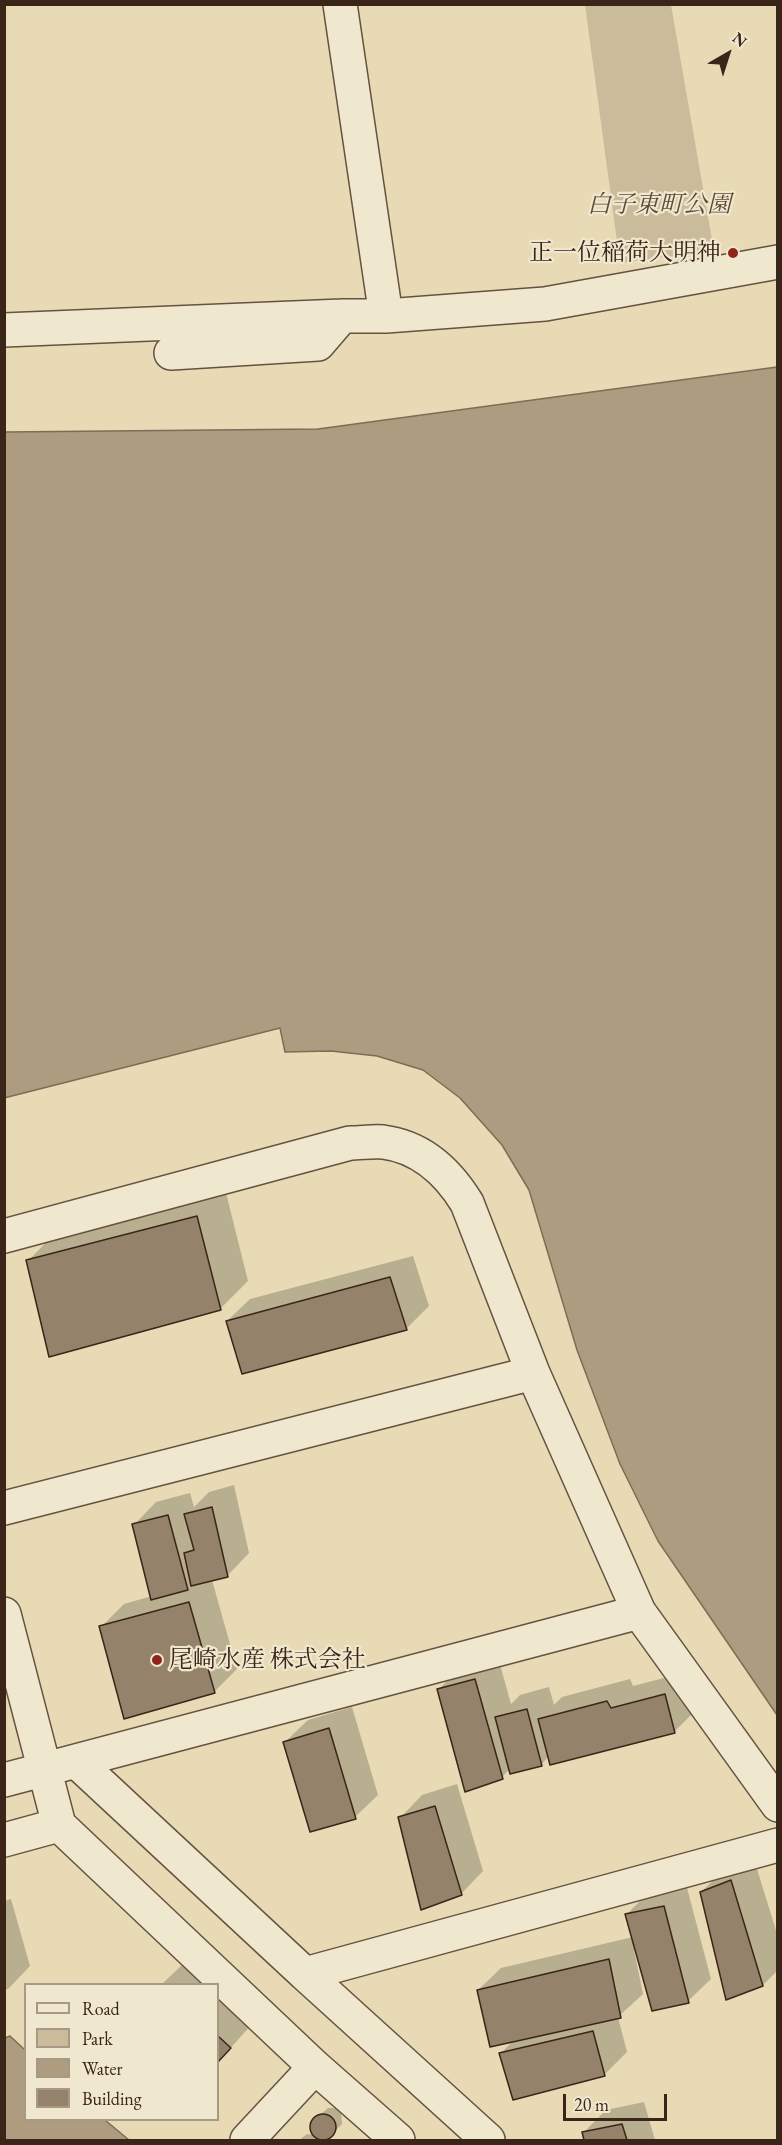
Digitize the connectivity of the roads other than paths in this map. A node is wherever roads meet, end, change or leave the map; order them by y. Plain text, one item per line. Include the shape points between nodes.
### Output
1 (340, 4) edge
2 (777, 262) edge
3 (342, 316) junction
4 (386, 316) junction
5 (4, 330) edge
6 (171, 353) dead end
7 (4, 1236) edge
8 (533, 1372) junction
9 (4, 1508) edge
10 (639, 1612) junction
11 (4, 1614) edge
12 (77, 1762) junction
13 (43, 1770) junction
14 (4, 1780) edge
15 (777, 1805) edge
16 (59, 1826) junction
17 (4, 1840) edge
18 (777, 1845) edge
19 (305, 1974) junction
20 (315, 2067) junction
21 (247, 2140) edge
22 (398, 2140) edge
23 (488, 2140) edge

1 - 4 street
2 - 4 street via 545,304
3 - 4 street
3 - 5 street
3 - 6 street via 318,344
7 - 8 street via 350,1143 383,1142 405,1148 435,1164 454,1182 467,1203
8 - 9 street
8 - 10 street
10 - 12 street
10 - 15 street
11 - 13 street
12 - 13 street
12 - 19 street
13 - 14 street
13 - 16 street
16 - 17 street
16 - 20 street
18 - 19 street
19 - 23 street
20 - 21 street
20 - 22 street

